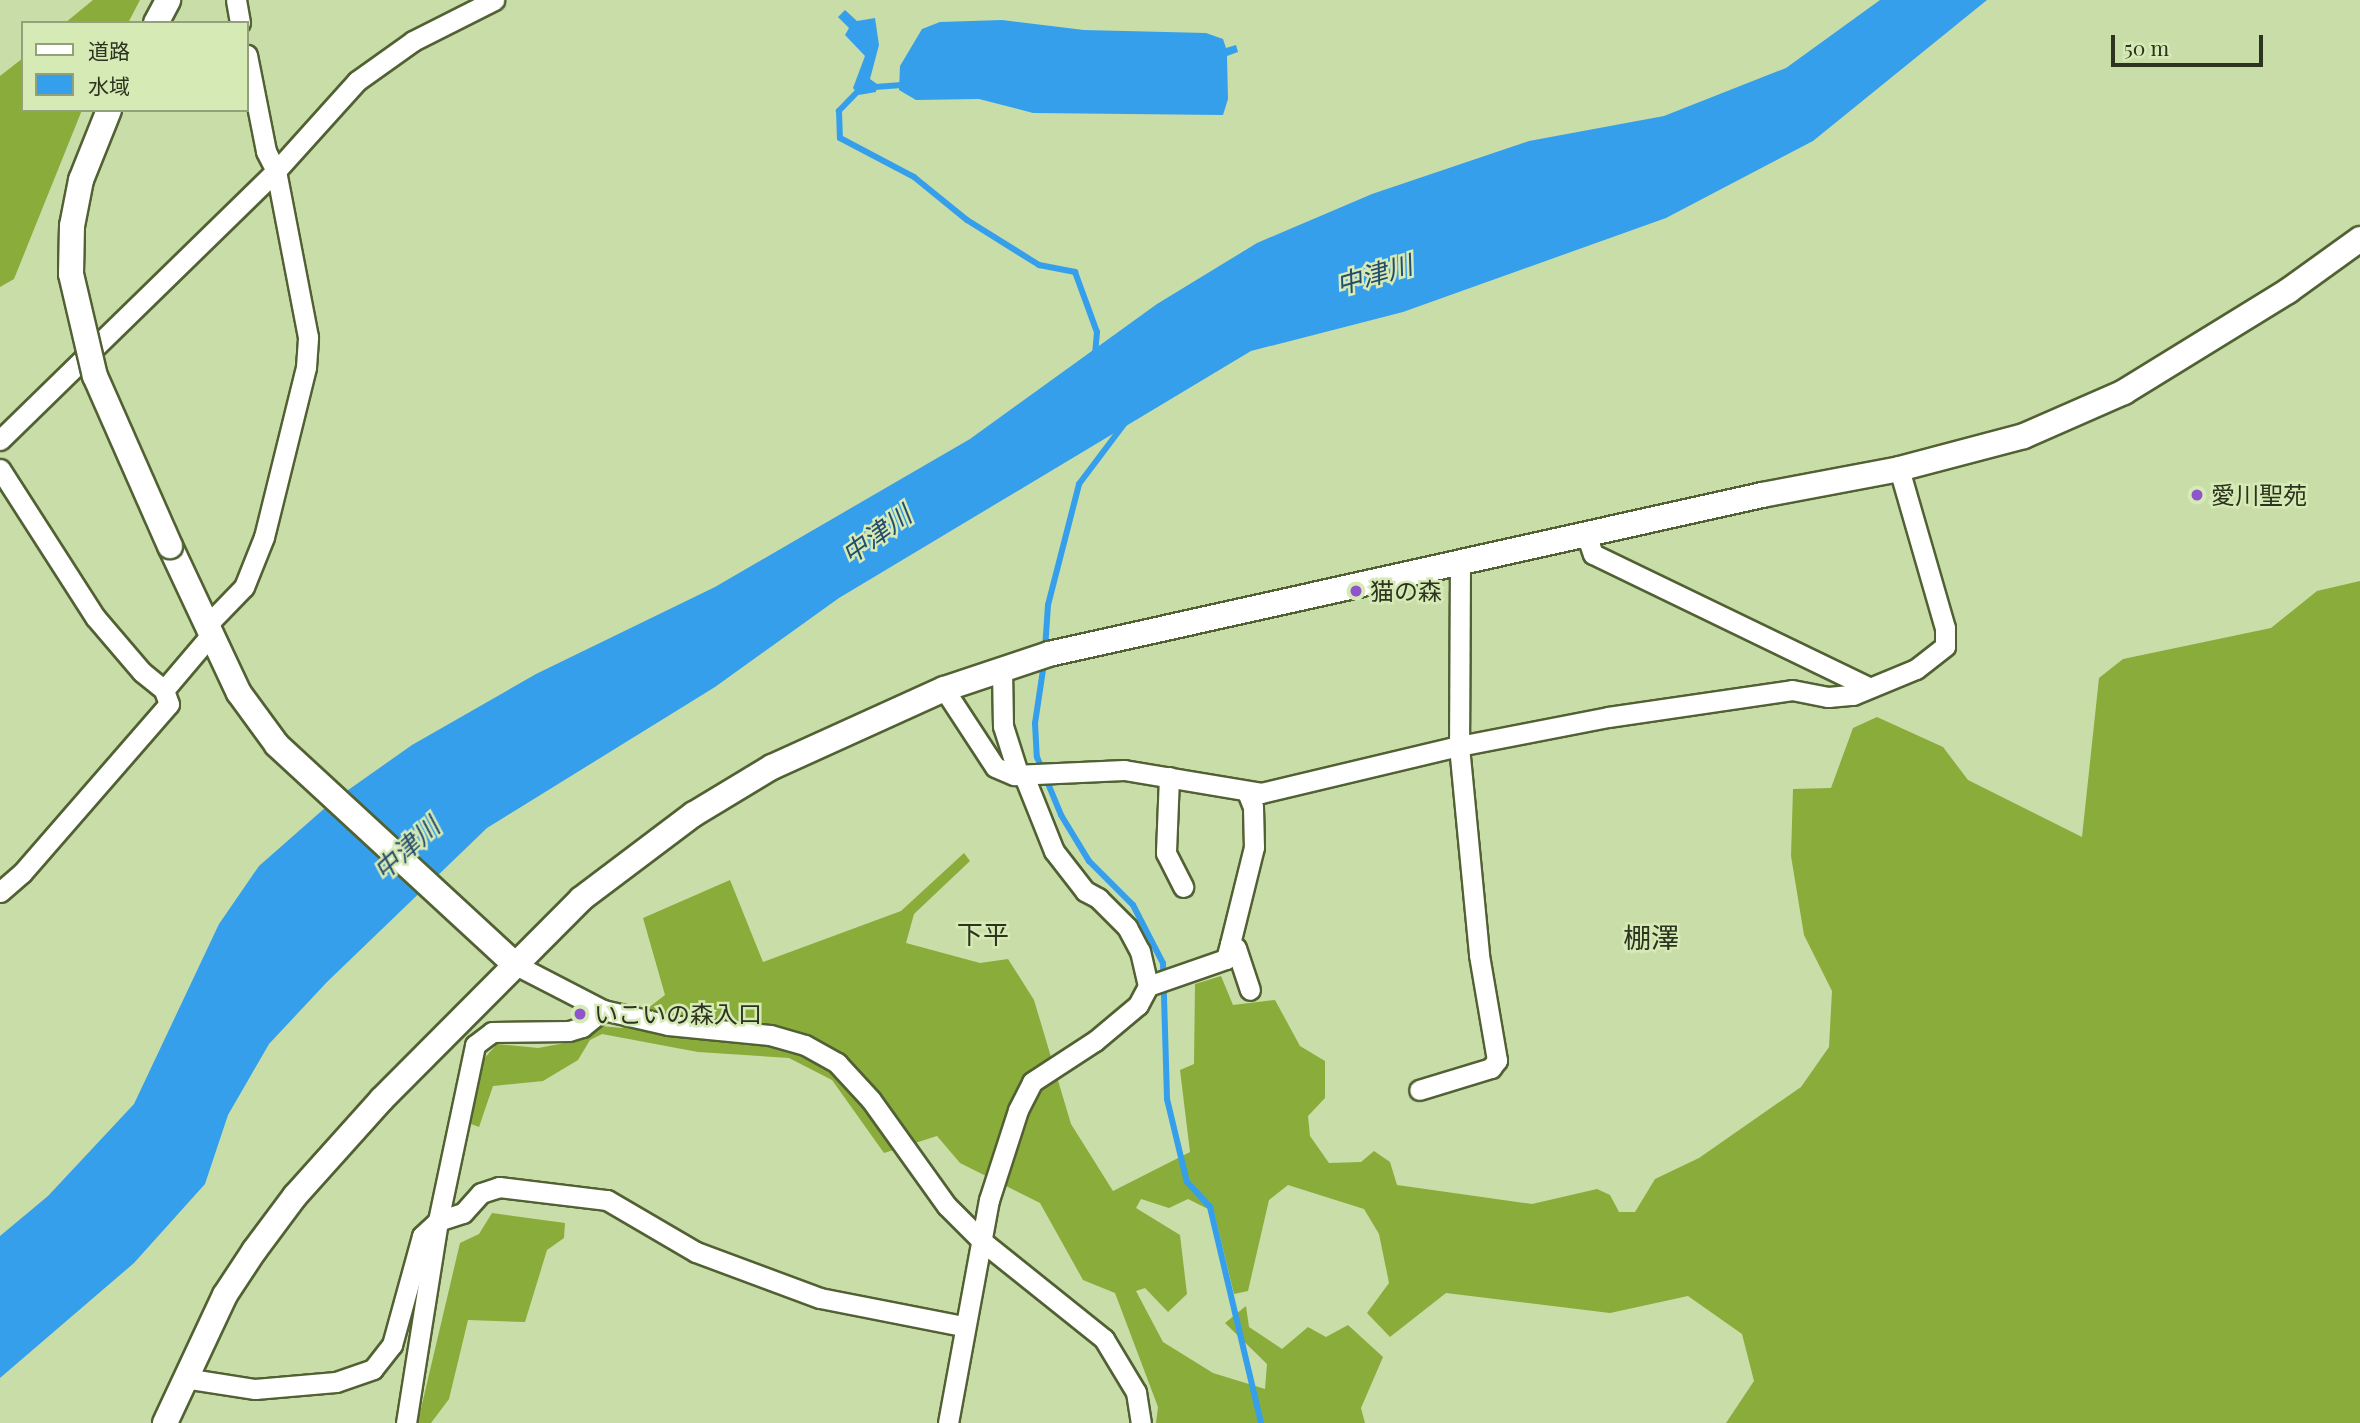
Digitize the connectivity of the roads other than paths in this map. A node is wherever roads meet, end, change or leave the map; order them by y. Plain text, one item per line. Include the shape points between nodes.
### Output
1 (168, 0) edge
2 (236, 0) edge
3 (494, 0) edge
4 (157, 21) edge
5 (240, 21) edge
6 (248, 60) edge
7 (108, 112) edge
8 (276, 171) junction
9 (2360, 239) edge
10 (0, 440) edge
11 (0, 469) edge
12 (1899, 469) junction
13 (1586, 534) junction
14 (1460, 562) junction
15 (209, 637) junction
16 (1003, 668) junction
17 (1866, 686) junction
18 (944, 689) junction
19 (164, 690) junction
20 (1460, 746) junction
21 (1025, 776) junction
22 (1169, 777) junction
23 (1247, 792) junction
24 (1183, 887) dead end
25 (0, 892) edge
26 (1230, 944) junction
27 (514, 964) junction
28 (1153, 985) junction
29 (1250, 990) dead end
30 (603, 1010) junction
31 (1419, 1090) dead end
32 (438, 1222) junction
33 (982, 1242) junction
34 (963, 1326) junction
35 (184, 1378) junction
36 (165, 1423) edge
37 (406, 1423) edge
38 (948, 1423) edge
39 (1142, 1423) edge

1 - 4 street
2 - 5 street
3 - 8 street via 414,41 357,81
6 - 8 street via 266,152
7 - 15 street, bridge via 81,180 72,226 71,274 95,376
8 - 10 street
8 - 15 street via 308,337 306,367 264,537 244,587 211,621
9 - 12 street via 2288,291 2124,392 2024,436
11 - 19 street via 95,617 142,672
12 - 13 street
12 - 17 street via 1945,628 1945,646 1916,669
13 - 14 street
13 - 17 street via 1593,554
14 - 16 street
14 - 20 street
15 - 19 street
15 - 27 street via 239,693 276,745
16 - 18 street
16 - 21 street via 1003,726
17 - 20 street via 1853,695 1828,697 1791,690 1608,717
18 - 21 street via 995,767
18 - 27 street via 772,767 694,814 581,898
19 - 25 street via 169,704 22,873
20 - 23 street via 1261,793
20 - 31 street via 1479,955 1497,1060 1493,1067
21 - 22 street via 1124,770
21 - 28 street via 1054,851 1084,891 1098,898 1127,927
22 - 23 street
22 - 24 street via 1166,853
23 - 26 street via 1253,807 1254,847
26 - 28 street via 1226,959
26 - 29 street via 1236,947
27 - 30 street
27 - 35 street via 295,1196 225,1295
28 - 33 street via 1138,1005 1095,1041 1032,1082 1001,1156
30 - 32 street via 569,1031 492,1032 475,1045
30 - 33 street via 668,1025 770,1035 805,1045 837,1063 871,1100 947,1206
32 - 34 street via 463,1213 491,1188 607,1200 696,1252 820,1298
32 - 35 street via 422,1236 392,1345 373,1369 336,1382 255,1389
32 - 37 street
33 - 34 street
33 - 39 street via 1104,1339 1136,1392
34 - 38 street
35 - 36 street

